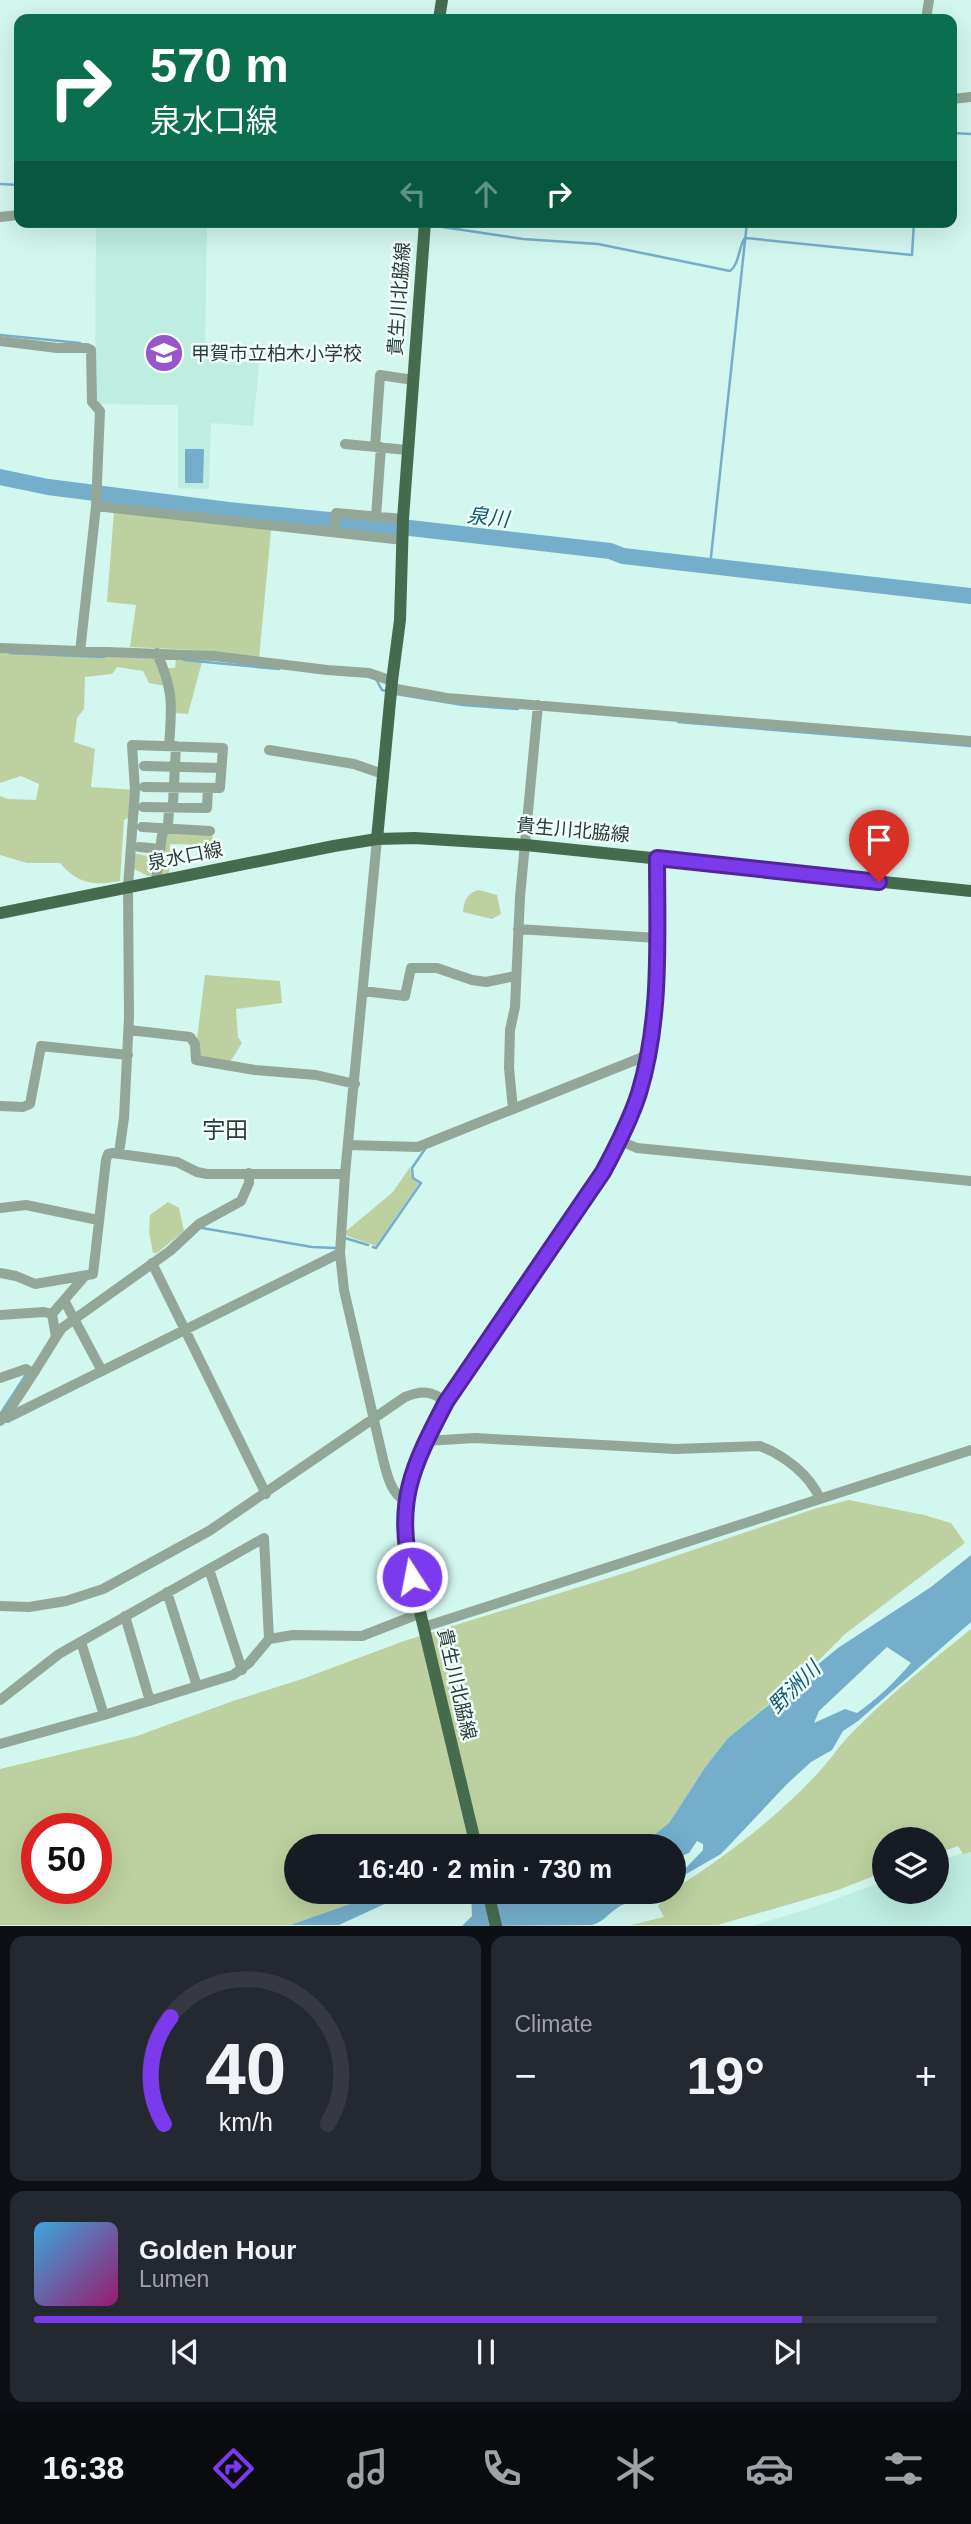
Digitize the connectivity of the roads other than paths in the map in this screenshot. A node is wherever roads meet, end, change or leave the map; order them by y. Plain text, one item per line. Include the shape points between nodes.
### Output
1 (425, 228) edge
2 (0, 341) edge
3 (413, 380) junction
4 (345, 444) dead end
5 (378, 447) junction
6 (407, 450) junction
7 (96, 502) junction
8 (376, 517) junction
9 (403, 519) junction
10 (334, 532) junction
11 (403, 540) junction
12 (0, 648) edge
13 (80, 652) junction
14 (157, 653) junction
15 (391, 685) junction
16 (538, 705) junction
17 (971, 740) edge
18 (172, 746) junction
19 (269, 750) dead end
20 (144, 766) dead end
21 (175, 766) junction
22 (221, 768) junction
23 (383, 774) junction
24 (144, 786) dead end
25 (174, 787) junction
26 (208, 788) junction
27 (143, 807) dead end
28 (171, 808) junction
29 (142, 827) dead end
30 (167, 828) junction
31 (210, 831) dead end
32 (377, 839) junction
33 (525, 845) junction
34 (139, 847) dead end
35 (160, 849) junction
36 (657, 858) junction
37 (156, 881) junction
38 (128, 887) junction
39 (971, 891) edge
40 (0, 912) edge
41 (518, 929) junction
42 (657, 938) junction
43 (515, 976) junction
44 (363, 991) junction
45 (129, 1030) junction
46 (128, 1055) junction
47 (648, 1055) junction
48 (355, 1084) junction
49 (0, 1106) edge
50 (513, 1109) junction
51 (620, 1141) junction
52 (349, 1144) junction
53 (119, 1153) junction
54 (249, 1173) junction
55 (345, 1174) junction
56 (971, 1181) edge
57 (0, 1208) edge
58 (98, 1220) junction
59 (340, 1253) junction
60 (152, 1263) junction
61 (0, 1273) edge
62 (84, 1277) junction
63 (65, 1302) junction
64 (52, 1314) junction
65 (0, 1315) edge
66 (76, 1320) junction
67 (186, 1330) junction
68 (56, 1337) junction
69 (102, 1371) junction
70 (33, 1373) junction
71 (0, 1378) edge
72 (446, 1402) junction
73 (3, 1419) edge
74 (373, 1419) junction
75 (425, 1441) junction
76 (971, 1450) edge
77 (266, 1494) junction
78 (820, 1499) junction
79 (405, 1501) junction
80 (209, 1569) junction
81 (167, 1592) junction
82 (0, 1606) edge
83 (421, 1613) junction
84 (125, 1616) junction
85 (424, 1627) junction
86 (269, 1639) junction
87 (81, 1643) junction
88 (242, 1670) junction
89 (197, 1686) junction
90 (0, 1700) edge
91 (149, 1701) junction
92 (104, 1715) junction
93 (0, 1744) edge
94 (474, 1834) edge
95 (491, 1904) edge
96 (496, 1926) edge

1 - 3 main road, 貴生川北脇線
2 - 7 street via 91,350 92,402 100,411
3 - 5 street via 380,375
3 - 6 main road, 貴生川北脇線
4 - 5 street
5 - 6 street
5 - 8 street
6 - 9 main road, 貴生川北脇線
7 - 10 street
7 - 13 street
8 - 9 street
8 - 10 street via 336,513
9 - 11 main road, 貴生川北脇線
10 - 11 street
11 - 15 main road, 貴生川北脇線 via 400,620
12 - 13 street
13 - 14 street
14 - 15 street via 369,673
14 - 18 street via 169,681
15 - 16 street via 447,698
15 - 23 main road, 貴生川北脇線
16 - 17 street
16 - 33 street
18 - 21 street
18 - 22 street via 223,748
18 - 38 street via 132,745 135,790
19 - 23 street via 354,764
20 - 21 street
21 - 22 street
21 - 25 street
22 - 26 street via 220,788
23 - 32 main road, 貴生川北脇線
24 - 25 street
25 - 26 street
25 - 28 street
26 - 28 street via 207,808
27 - 28 street
28 - 30 street
29 - 30 street
30 - 31 street
30 - 35 street
32 - 33 main road, 貴生川北脇線
32 - 37 main road, 泉水口線
32 - 44 street
33 - 36 main road, 貴生川北脇線
33 - 41 street
34 - 35 street
35 - 37 street
36 - 39 main road
36 - 42 main road, 貴生川北脇線
37 - 38 main road, 泉水口線
38 - 40 main road, 泉水口線
38 - 45 street
41 - 42 street
41 - 43 street
42 - 47 main road, 貴生川北脇線
43 - 44 street via 485,982 437,968 411,968 405,996
43 - 50 street via 509,1068
44 - 48 street
45 - 46 street
45 - 48 street via 190,1037 196,1060
46 - 49 street via 41,1046 30,1104
46 - 53 street
47 - 50 street
47 - 51 main road, 貴生川北脇線
48 - 52 street
50 - 52 street via 418,1147
51 - 56 street via 637,1148
51 - 72 main road, 貴生川北脇線
52 - 55 street
53 - 54 street via 177,1162 207,1174
53 - 58 street via 108,1154 106,1160
54 - 55 street
54 - 60 street via 241,1201 199,1224
55 - 59 street
57 - 58 street via 26,1205
58 - 62 street via 93,1274
59 - 67 street
59 - 74 street
60 - 66 street
60 - 67 street
61 - 62 street via 35,1284
62 - 63 street
63 - 64 street
63 - 66 street
64 - 65 street
64 - 68 street
66 - 68 street
66 - 69 street
67 - 69 street
67 - 77 street
68 - 70 street
69 - 73 street
70 - 71 street via 26,1369
70 - 73 street
72 - 74 street via 422,1391
72 - 75 main road, 貴生川北脇線
74 - 77 street
74 - 79 street via 390,1483
75 - 78 street via 487,1438 675,1449 760,1446 807,1477
75 - 79 main road, 貴生川北脇線
76 - 78 street
77 - 82 street via 209,1531 103,1588 66,1601
78 - 85 street
79 - 83 main road, 貴生川北脇線 via 405,1549
80 - 81 street
80 - 86 street via 264,1538
80 - 88 street
81 - 84 street
81 - 89 street
83 - 85 main road, 貴生川北脇線
83 - 86 street via 362,1636
84 - 87 street
84 - 91 street
85 - 94 main road, 貴生川北脇線
86 - 88 street
87 - 90 street via 59,1654
87 - 92 street
88 - 89 street
89 - 91 street
91 - 92 street
92 - 93 street
95 - 96 main road

